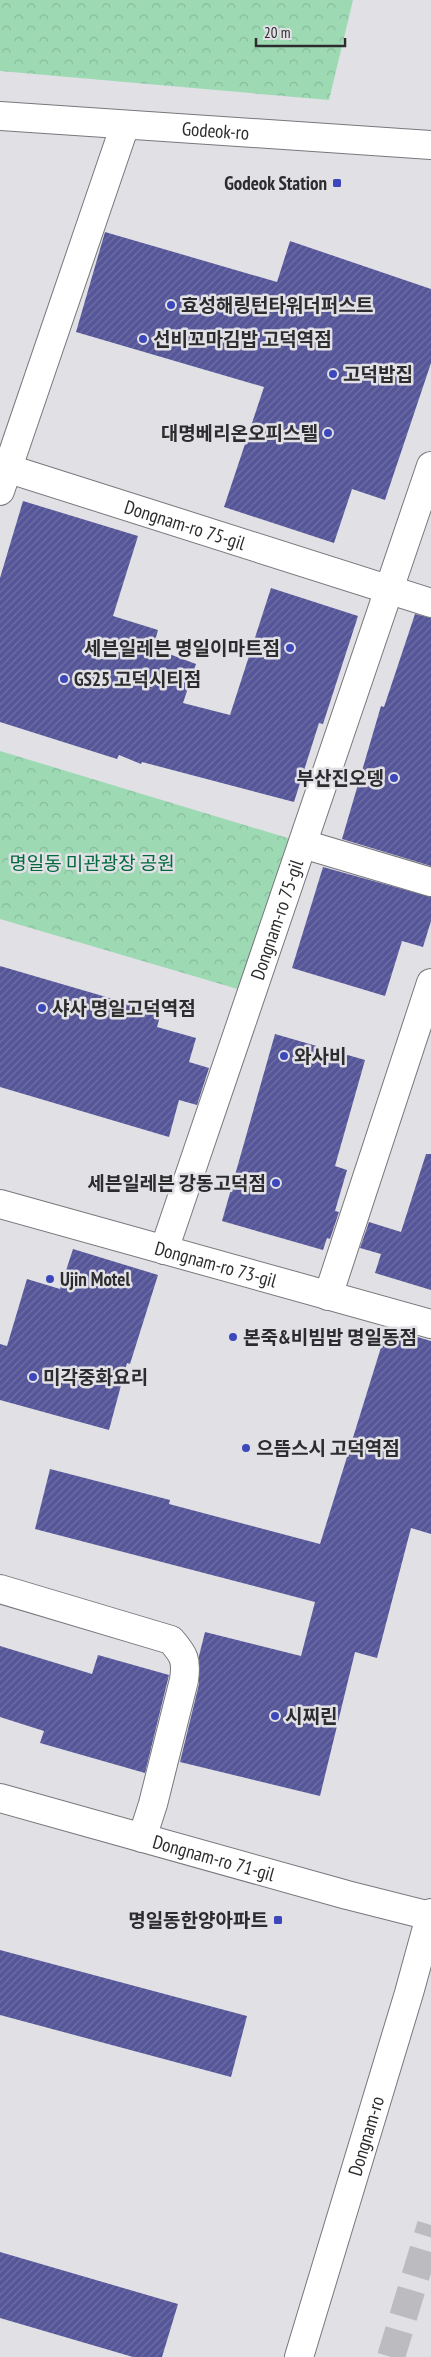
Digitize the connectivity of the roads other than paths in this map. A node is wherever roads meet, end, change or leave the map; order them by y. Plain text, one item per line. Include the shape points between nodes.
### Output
1 (0, 116) edge
2 (125, 125) junction
3 (431, 145) edge
4 (431, 466) edge
5 (3, 475) edge
6 (389, 590) junction
7 (431, 603) edge
8 (303, 844) junction
9 (431, 882) edge
10 (431, 983) edge
11 (0, 1204) edge
12 (164, 1250) junction
13 (328, 1296) junction
14 (431, 1324) edge
15 (0, 1589) edge
16 (0, 1798) edge
17 (142, 1838) junction
18 (431, 1914) edge
19 (299, 2357) edge

1 - 2 street, Godeok-ro
2 - 3 street, Godeok-ro
2 - 5 street, Dongnam-ro 75-gil
4 - 6 street, Dongnam-ro 75-gil
5 - 6 street, Dongnam-ro 75-gil
6 - 7 street, Dongnam-ro 75-gil
6 - 8 street, Dongnam-ro 75-gil
8 - 9 street
8 - 12 street, Dongnam-ro 75-gil
10 - 13 street
11 - 12 street, Dongnam-ro 73-gil
12 - 13 street, Dongnam-ro 73-gil
13 - 14 street, Dongnam-ro 73-gil
15 - 17 street via 171,1640 180,1650 186,1663 184,1680
16 - 17 street, Dongnam-ro 71-gil
17 - 18 street, Dongnam-ro 71-gil
18 - 19 street, Dongnam-ro

